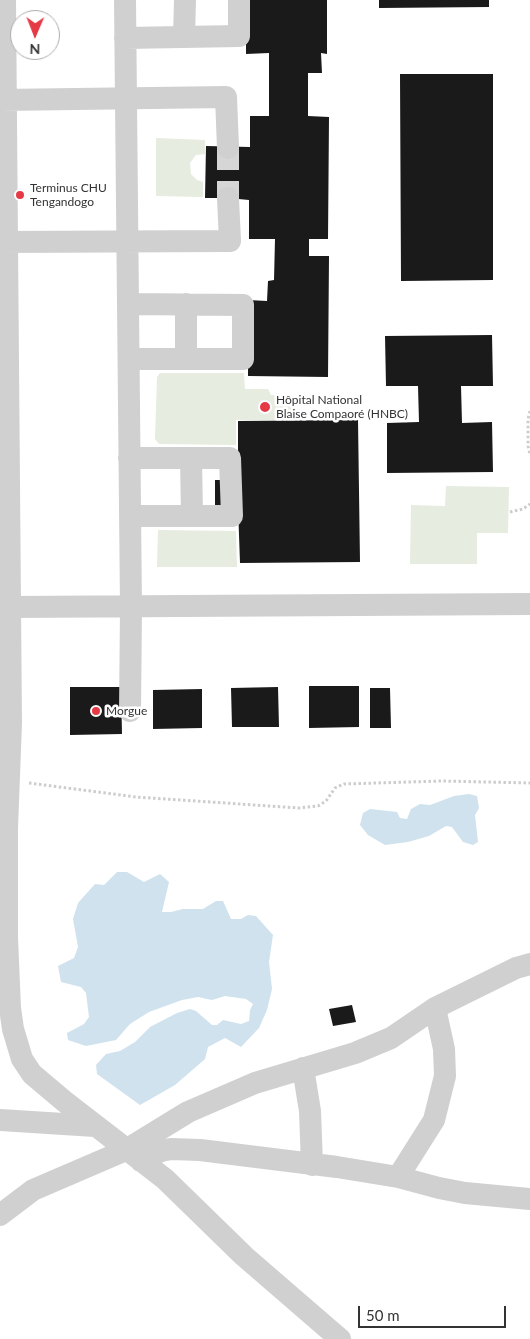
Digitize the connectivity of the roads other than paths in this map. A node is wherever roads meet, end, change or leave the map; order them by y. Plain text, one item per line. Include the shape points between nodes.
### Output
1 (5, 0) edge
2 (125, 0) edge
3 (185, 0) edge
4 (239, 0) edge
5 (184, 37) junction
6 (125, 38) junction
7 (5, 91) edge
8 (126, 98) junction
9 (228, 148) tunnel mouth
10 (228, 198) tunnel mouth
11 (128, 241) junction
12 (7, 242) edge
13 (128, 304) junction
14 (186, 304) junction
15 (129, 359) junction
16 (186, 359) junction
17 (130, 458) junction
18 (191, 458) junction
19 (130, 516) junction
20 (192, 516) junction
21 (530, 604) edge
22 (10, 607) junction
23 (131, 608) junction
24 (130, 711) dead end
25 (530, 964) edge
26 (435, 1008) junction
27 (303, 1068) junction
28 (0, 1120) edge
29 (95, 1126) junction
30 (134, 1156) junction
31 (312, 1165) junction
32 (398, 1177) junction
33 (530, 1199) edge
34 (0, 1215) edge
35 (334, 1337) edge

1 - 7 street
2 - 6 street
3 - 5 street
4 - 5 street via 239,36
5 - 6 street
6 - 8 street
7 - 8 street
7 - 12 street
8 - 9 street via 226,97
8 - 11 street
10 - 11 street via 230,241
11 - 12 street
11 - 13 street
12 - 22 street
13 - 14 street
13 - 15 street
14 - 16 street
14 - 16 street via 243,304 243,359
15 - 16 street
15 - 17 street
17 - 18 street
17 - 19 street
18 - 20 street
18 - 20 street via 230,458 232,516
19 - 20 street
19 - 23 street
21 - 23 street
22 - 23 street
22 - 29 street via 7,938 13,1029 22,1059 32,1074
23 - 24 street
25 - 26 street
26 - 27 street via 390,1038 355,1053
26 - 32 street via 444,1049 445,1076 434,1120
27 - 30 street via 256,1083 188,1112
27 - 31 street via 310,1111
28 - 29 street
29 - 30 street
30 - 31 street via 171,1149 200,1150
30 - 34 street via 33,1190
30 - 35 street via 165,1179
31 - 32 street
32 - 33 street via 465,1194

